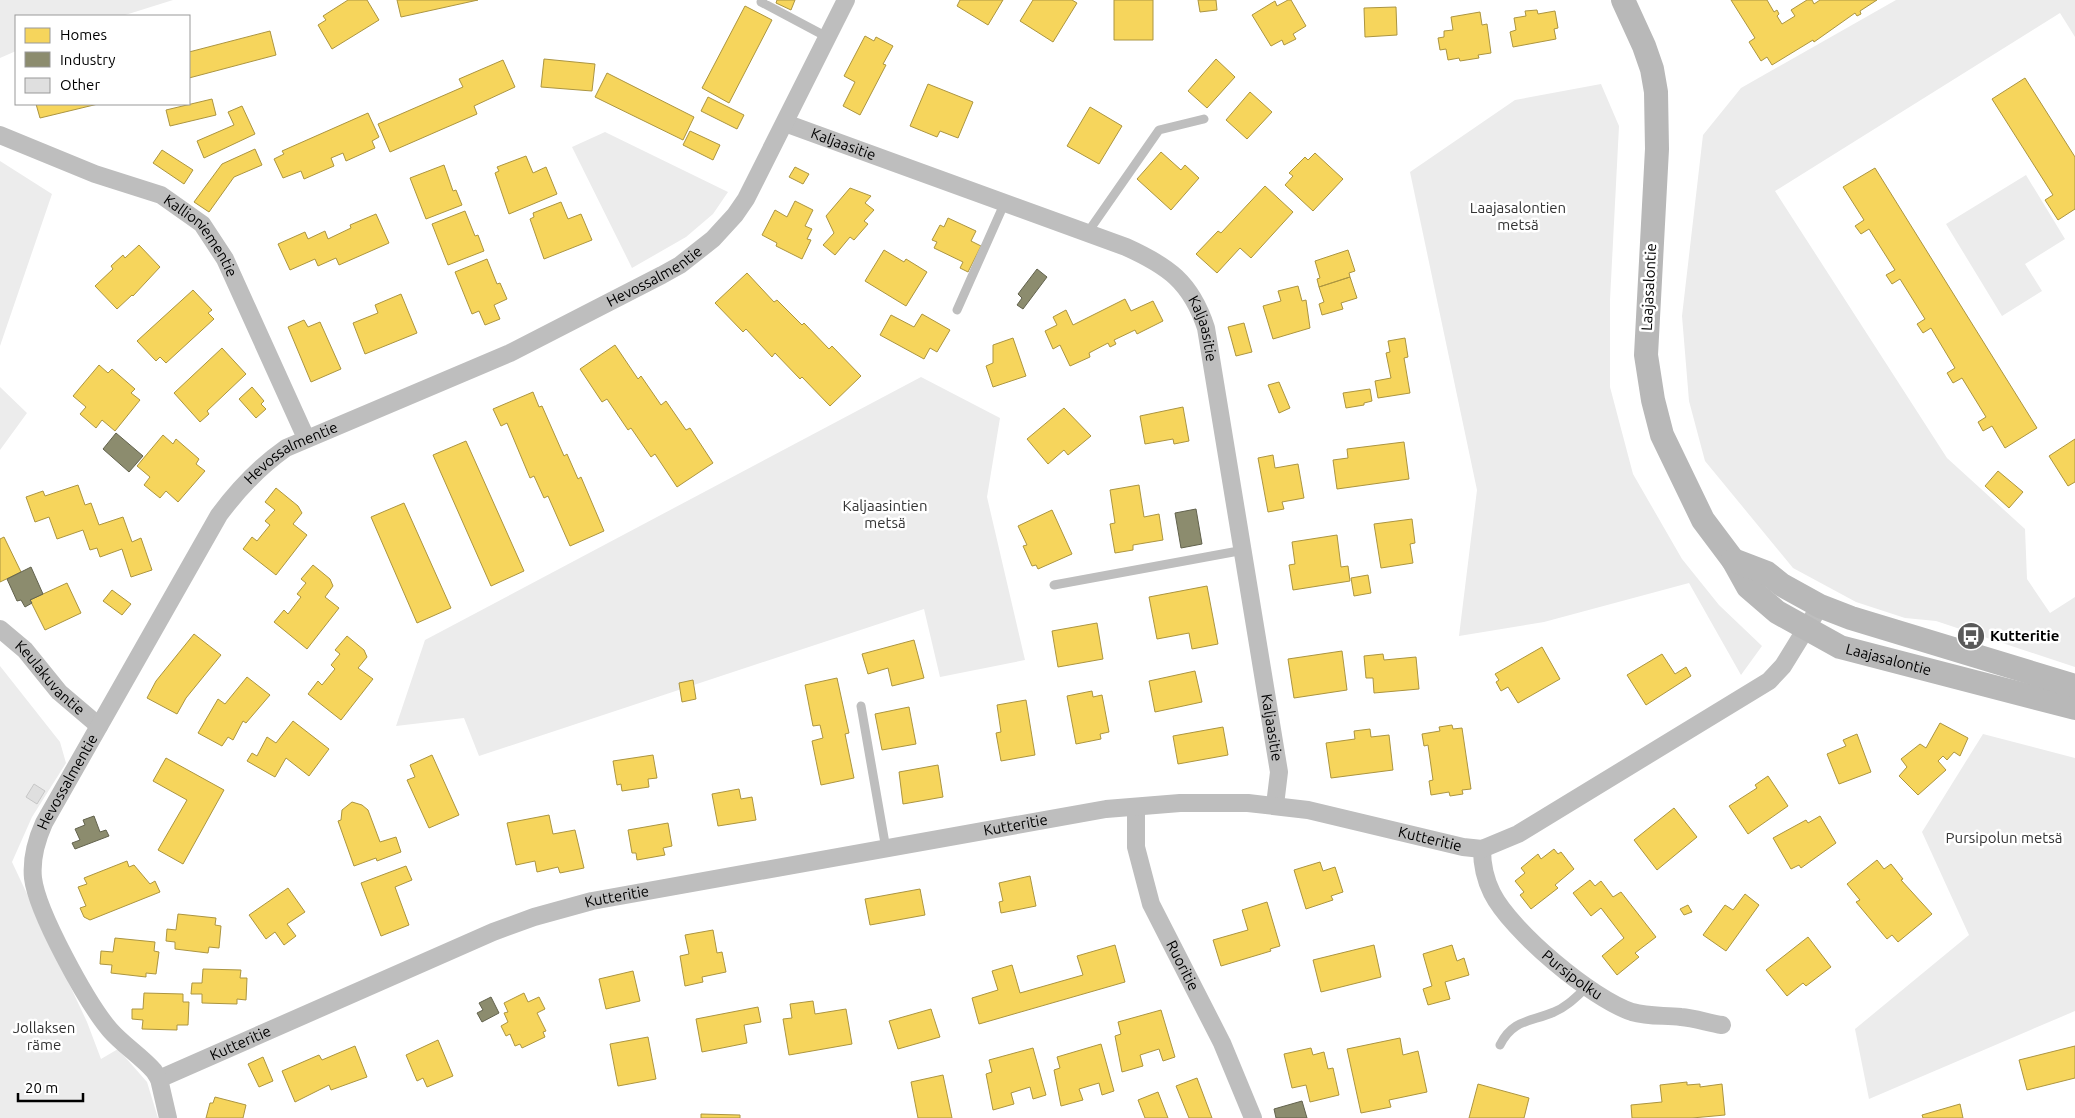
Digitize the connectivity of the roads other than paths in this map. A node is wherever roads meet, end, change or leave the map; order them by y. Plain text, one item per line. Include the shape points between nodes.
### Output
1 (762, 0) edge
2 (846, 0) edge
3 (1623, 0) edge
4 (827, 37) junction
5 (1204, 119) dead end
6 (784, 123) junction
7 (0, 135) edge
8 (1005, 202) junction
9 (1088, 232) junction
10 (957, 310) dead end
11 (306, 438) junction
12 (1244, 550) junction
13 (1733, 560) junction
14 (1054, 585) dead end
15 (1820, 606) junction
16 (0, 629) edge
17 (1806, 630) junction
18 (2075, 686) edge
19 (861, 706) dead end
20 (2075, 708) edge
21 (99, 726) junction
22 (1275, 805) junction
23 (1136, 807) junction
24 (886, 849) junction
25 (1482, 850) junction
26 (1588, 986) junction
27 (1722, 1026) dead end
28 (1500, 1045) dead end
29 (159, 1079) junction
30 (168, 1118) edge
31 (1253, 1118) edge

1 - 4 lane
2 - 4 street, Hevossalmentie
3 - 13 main road, Laajasalontie via 1644,46 1656,92 1646,355 1653,400 1662,435 1689,494
4 - 6 street, Hevossalmentie
5 - 9 lane via 1159,130
6 - 8 street, Kaljaasitie
6 - 11 street, Hevossalmentie via 735,215 713,239 680,265 510,353
7 - 11 street, Kallioniementie via 95,174 161,195 202,224 225,259
8 - 9 street, Kaljaasitie
8 - 10 lane
9 - 12 street, Kaljaasitie via 1150,258 1181,280 1193,297 1206,328
11 - 21 street, Hevossalmentie via 262,465 219,514
12 - 14 lane
12 - 22 street, Kaljaasitie via 1279,772
13 - 15 main road, Laajasalontie via 1766,574
13 - 17 main road, Laajasalontie via 1748,588 1776,612
15 - 17 street, Kutteritie
15 - 18 main road, Laajasalontie via 1884,629
16 - 21 street, Keulakuvantie via 25,650 59,692
17 - 20 main road, Laajasalontie via 1862,654
17 - 25 street, Kutteritie via 1783,666 1759,688 1518,834
19 - 24 lane
21 - 29 street, Hevossalmentie via 39,834 33,859 33,878 52,928 96,1012
22 - 23 street, Kutteritie via 1218,802
22 - 25 street, Kutteritie
23 - 24 street, Kutteritie via 1106,809
23 - 31 street, Ruoritie via 1136,848 1151,904 1222,1043
24 - 29 street, Kutteritie via 592,901 534,917
25 - 26 street, Pursipolku via 1486,878 1509,918 1545,955
26 - 27 street, Pursipolku via 1614,1004 1644,1015 1681,1017
26 - 28 lane via 1554,1012 1522,1021 1504,1036
29 - 30 street

